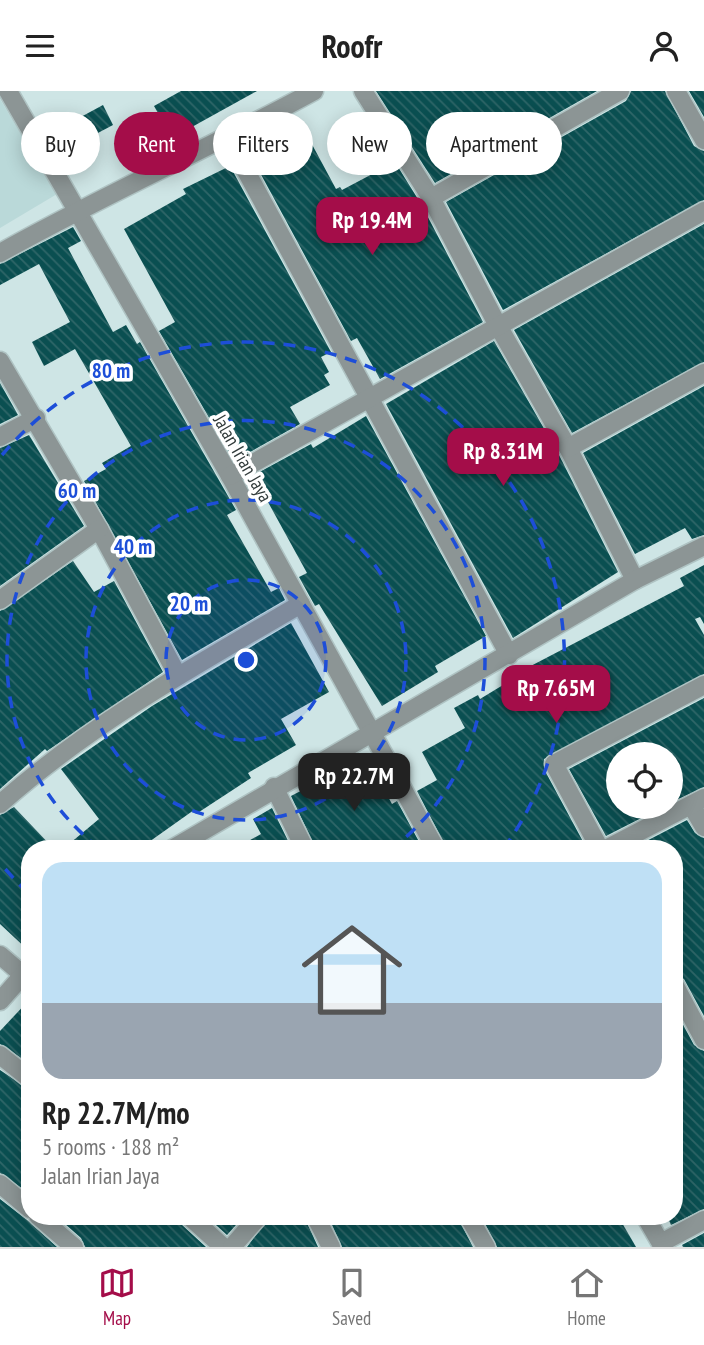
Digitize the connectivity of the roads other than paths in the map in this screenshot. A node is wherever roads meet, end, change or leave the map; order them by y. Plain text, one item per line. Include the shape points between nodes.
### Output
1 (8, 91) edge
2 (314, 91) edge
3 (363, 91) edge
4 (620, 91) edge
5 (677, 91) edge
6 (276, 112) edge
7 (704, 140) edge
8 (213, 145) edge
9 (248, 175) edge
10 (431, 198) junction
11 (75, 211) junction
12 (704, 211) edge
13 (0, 253) edge
14 (498, 324) junction
15 (0, 361) edge
16 (704, 373) edge
17 (369, 399) junction
18 (36, 418) junction
19 (0, 437) edge
20 (568, 448) junction
21 (230, 477) junction
22 (99, 529) junction
23 (704, 546) edge
24 (635, 580) junction
25 (0, 600) edge
26 (301, 604) junction
27 (509, 655) junction
28 (178, 676) junction
29 (704, 685) edge
30 (371, 733) junction
31 (274, 787) junction
32 (697, 802) edge
33 (0, 804) edge
34 (704, 827) edge
35 (187, 840) edge
36 (300, 840) edge
37 (431, 840) edge
38 (595, 840) edge
39 (623, 840) edge
40 (0, 955) edge
41 (21, 968) edge
42 (21, 977) edge
43 (0, 1001) edge
44 (683, 1001) edge
45 (704, 1040) edge
46 (0, 1055) edge
47 (21, 1072) edge
48 (0, 1184) edge
49 (21, 1202) edge
50 (704, 1220) edge
51 (48, 1225) edge
52 (199, 1225) edge
53 (251, 1225) edge
54 (320, 1225) edge
55 (473, 1225) edge
56 (650, 1225) edge
57 (662, 1245) edge
58 (74, 1247) edge
59 (223, 1247) edge
60 (232, 1247) edge
61 (331, 1247) edge
62 (485, 1247) edge

1 - 11 street, Jalan Irian Jaya
2 - 6 street
3 - 10 street
4 - 10 street
5 - 7 street
8 - 11 street
9 - 17 street
10 - 14 street
11 - 13 street
11 - 21 street, Jalan Irian Jaya
12 - 14 street
14 - 17 street
14 - 20 street
15 - 18 street
16 - 20 street
17 - 21 street
17 - 27 street
18 - 19 street
18 - 22 street
20 - 24 street
21 - 26 street, Jalan Irian Jaya
22 - 25 street
22 - 28 street
23 - 24 street
24 - 27 street
26 - 28 street
26 - 30 street, Jalan Irian Jaya
27 - 30 street
28 - 33 street via 39,769
29 - 38 street via 554,764
30 - 31 street
30 - 37 street, Jalan Irian Jaya
31 - 35 street
31 - 36 street
32 - 34 street
32 - 39 street
40 - 41 street
42 - 43 street
44 - 45 street
46 - 47 street
48 - 49 street
50 - 57 street
51 - 58 street
52 - 59 street
53 - 60 street
54 - 61 street
55 - 62 street
56 - 57 street

